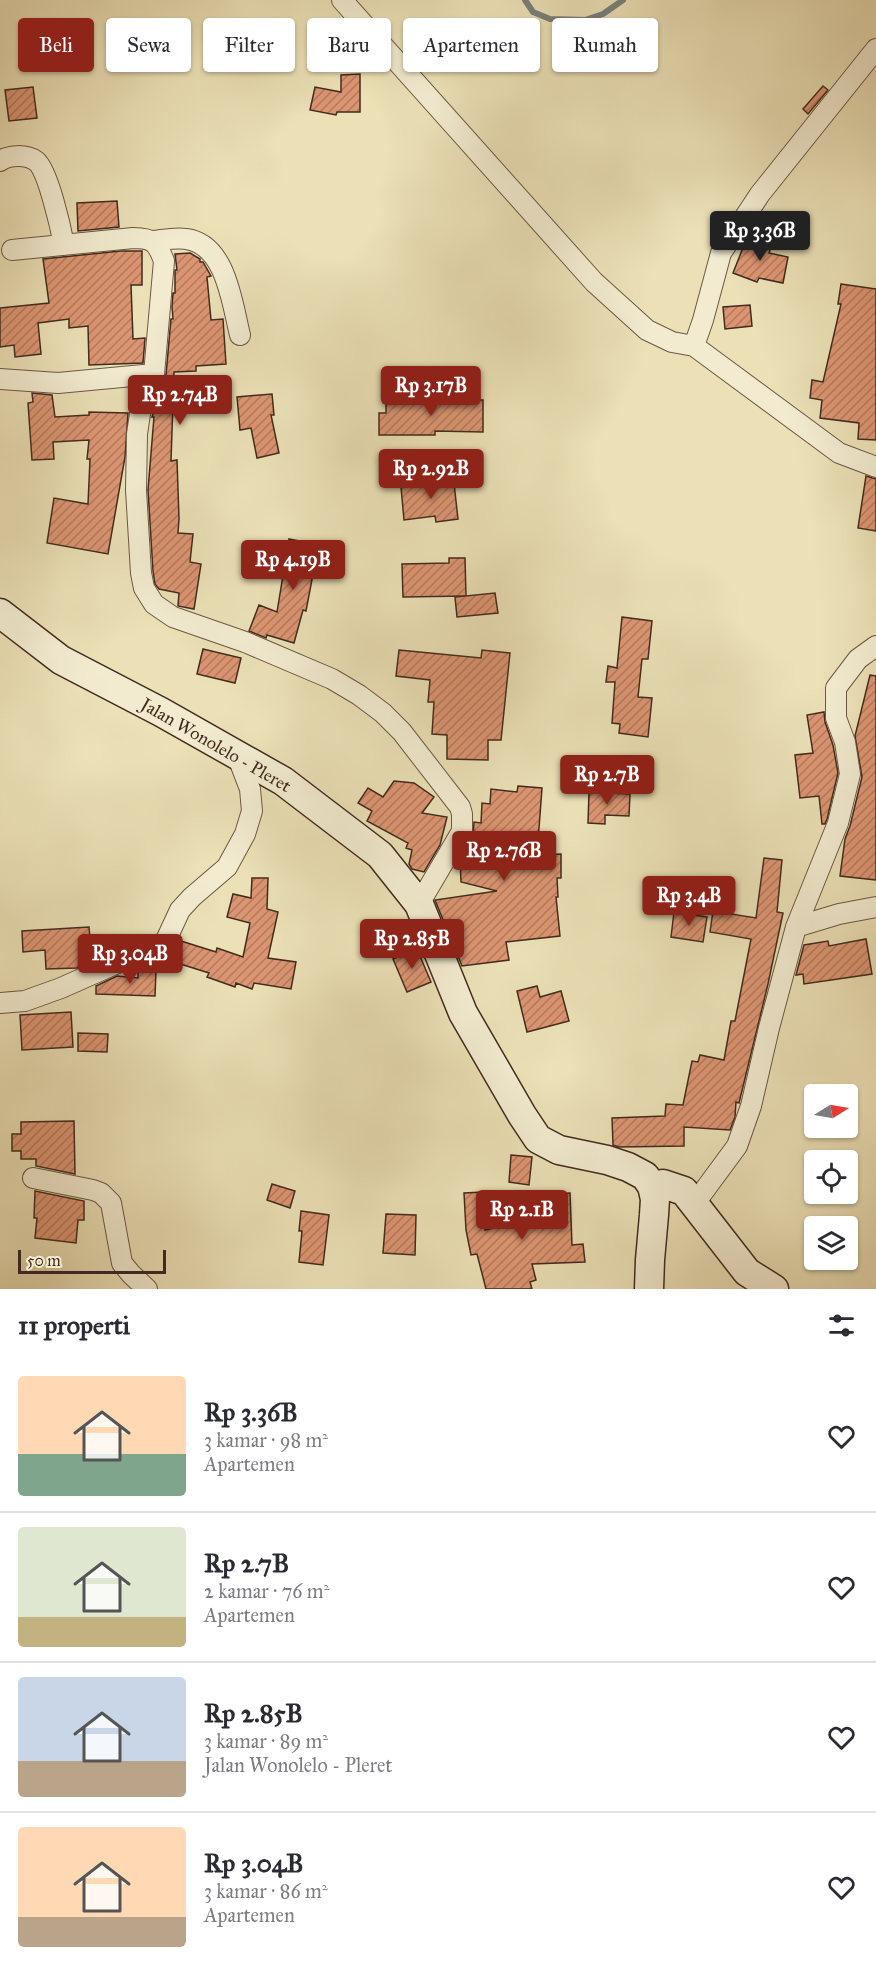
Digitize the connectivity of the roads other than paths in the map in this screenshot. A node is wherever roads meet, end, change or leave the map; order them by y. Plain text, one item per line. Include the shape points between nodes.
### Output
1 (342, 0) edge
2 (876, 49) edge
3 (0, 161) edge
4 (153, 241) junction
5 (64, 244) junction
6 (12, 250) dead end
7 (240, 335) dead end
8 (693, 346) junction
9 (154, 374) junction
10 (0, 379) edge
11 (876, 466) edge
12 (0, 613) edge
13 (876, 646) edge
14 (237, 755) junction
15 (419, 903) junction
16 (876, 907) edge
17 (796, 927) junction
18 (0, 1003) edge
19 (33, 1178) dead end
20 (652, 1186) junction
21 (695, 1203) junction
22 (147, 1289) edge
23 (649, 1289) edge
24 (774, 1289) edge

1 - 8 street via 594,282 647,330 672,342
2 - 8 street via 760,194 721,252
3 - 5 street via 10,156 35,160 57,213
4 - 5 street via 133,238
4 - 7 street via 186,239 206,246 226,278
4 - 9 street via 164,261
5 - 6 street
8 - 11 street via 839,453
9 - 10 street via 58,383
9 - 15 street via 141,407 137,434 135,490 144,588 154,604 174,617 245,642 359,694 402,732 462,814 462,831
12 - 14 main road, Jalan Wonolelo - Pleret via 61,660
13 - 17 street via 858,659 836,688 836,718 850,774 838,823
14 - 15 main road, Jalan Wonolelo - Pleret via 283,781 380,855
14 - 18 street via 250,789 252,811 245,834 227,867 180,910 164,951 155,959 122,961 26,1001
15 - 20 main road, Jalan Wonolelo - Pleret via 463,1013 538,1139 559,1150 628,1167 645,1176
16 - 17 street
17 - 21 street via 751,1106 737,1146
19 - 22 street via 93,1190 106,1197 111,1203 122,1263
20 - 21 main road via 673,1186
20 - 23 main road via 655,1199
21 - 24 main road via 747,1272

